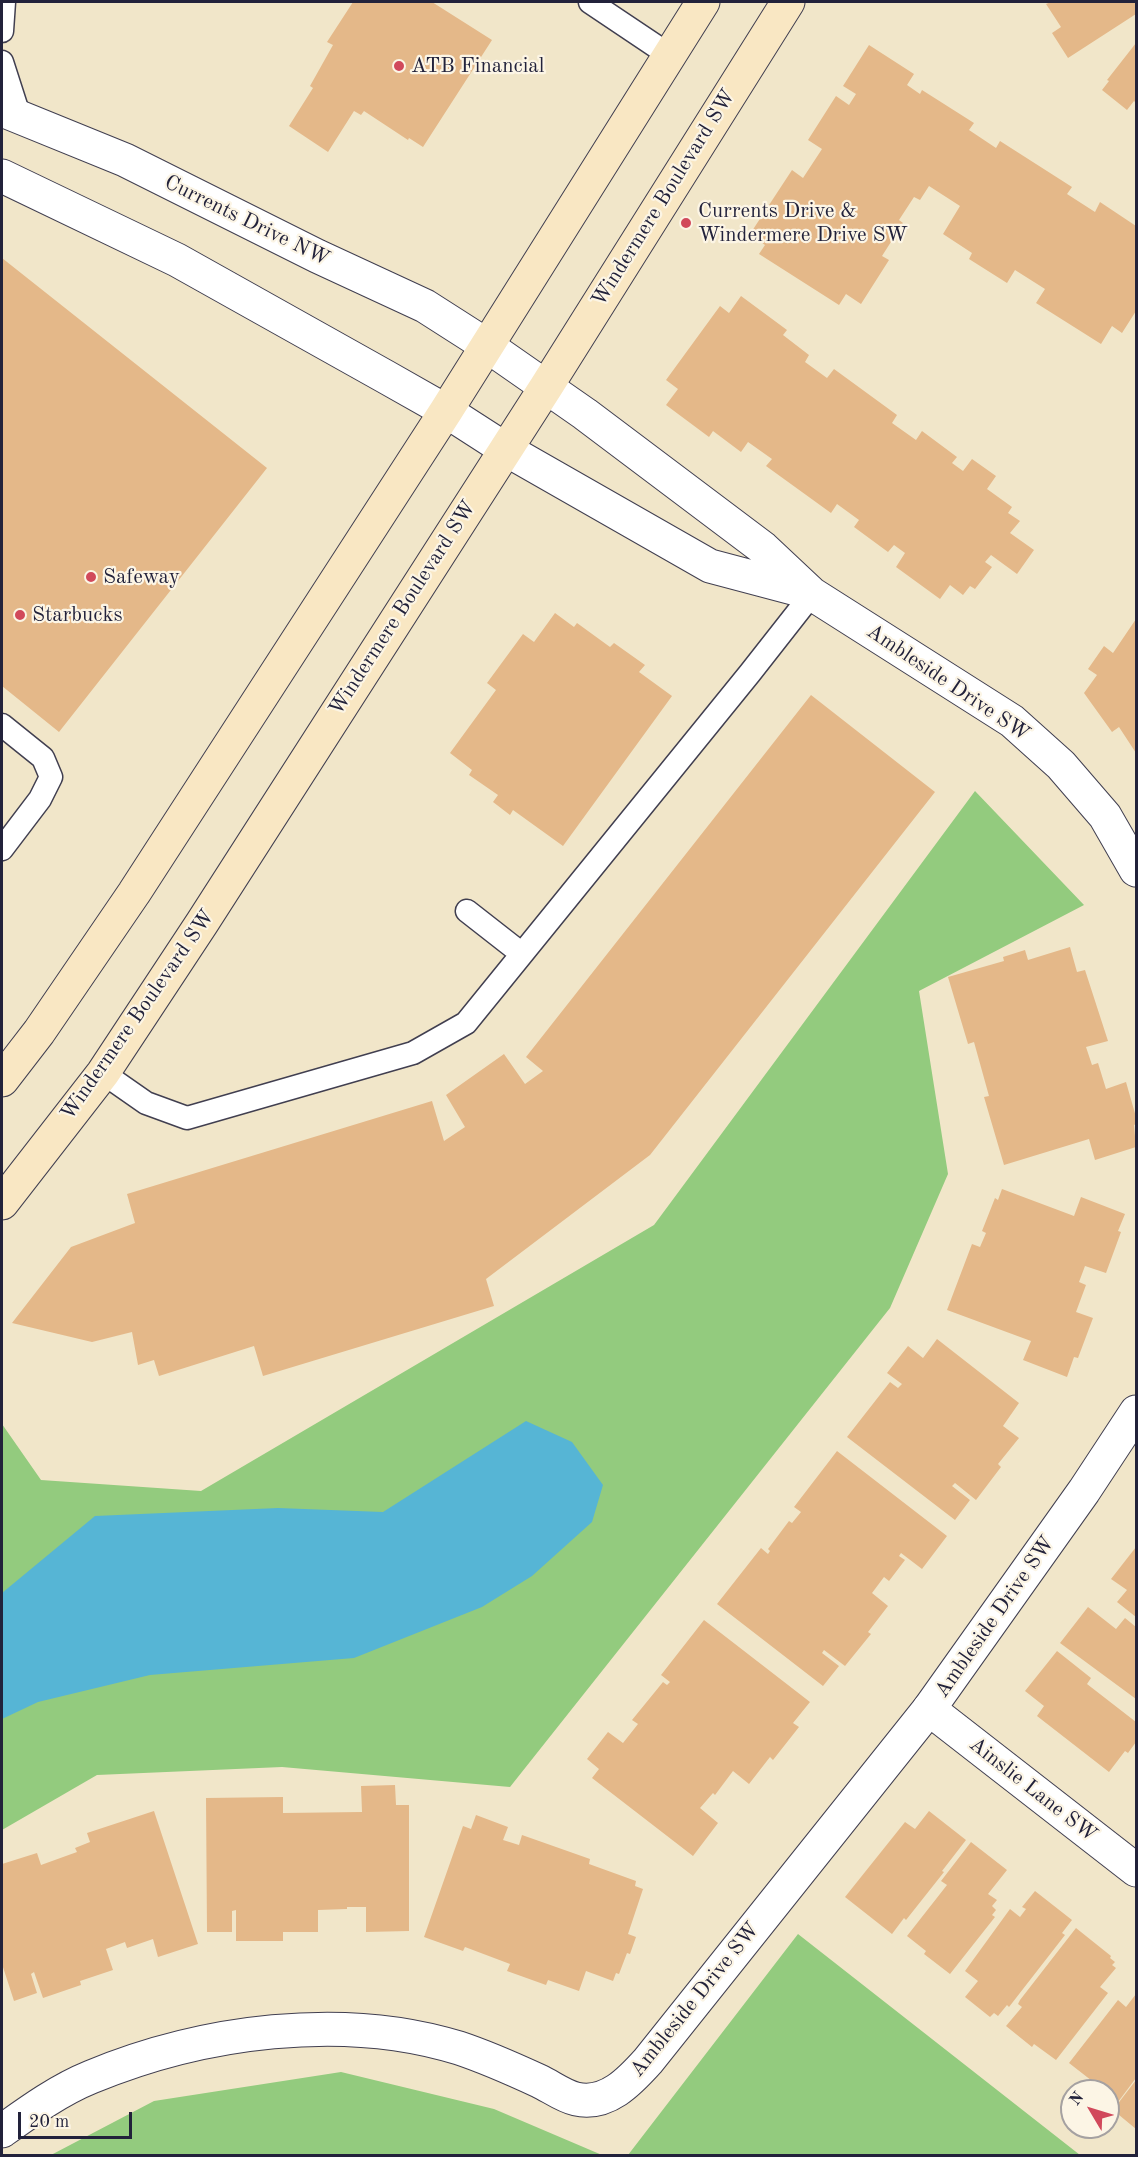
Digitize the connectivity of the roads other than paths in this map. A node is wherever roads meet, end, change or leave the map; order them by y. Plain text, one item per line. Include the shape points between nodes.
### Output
1 (4, 2) edge
2 (590, 2) edge
3 (703, 2) edge
4 (788, 2) edge
5 (2, 31) edge
6 (669, 55) junction
7 (2, 62) edge
8 (11, 114) edge
9 (2, 176) edge
10 (486, 345) junction
11 (546, 387) junction
12 (446, 411) junction
13 (505, 449) junction
14 (812, 594) junction
15 (2, 725) edge
16 (2, 849) edge
17 (1137, 870) edge
18 (467, 911) dead end
19 (522, 954) junction
20 (103, 1073) junction
21 (2, 1080) edge
22 (2, 1203) edge
23 (1137, 1413) edge
24 (929, 1709) junction
25 (1137, 1870) edge
26 (2, 2131) edge

1 - 5 lane
2 - 6 lane
3 - 6 main road
4 - 11 main road, Windermere Boulevard SW
6 - 10 main road
7 - 8 lane
8 - 10 street, Currents Drive NW via 125,160 425,306
9 - 12 street via 177,260
10 - 11 street, Ambleside Drive SW
10 - 12 main road
11 - 13 main road, Windermere Boulevard SW
11 - 14 street, Ambleside Drive SW via 763,548
12 - 13 street, Ambleside Drive SW
12 - 21 main road via 134,892
13 - 14 street, Ambleside Drive SW via 710,566
13 - 20 main road, Windermere Boulevard SW
14 - 17 street, Ambleside Drive SW via 1012,721 1061,765 1105,816
14 - 19 lane
15 - 16 lane via 43,758 51,777 40,799
18 - 19 lane
19 - 20 lane via 466,1023 413,1053 187,1118 146,1103
20 - 22 main road, Windermere Boulevard SW
23 - 24 street, Ambleside Drive SW
24 - 25 street, Ainslie Lane SW
24 - 26 street, Ambleside Drive SW via 648,2061 607,2096 576,2099 517,2071 413,2036 363,2030 269,2033 205,2042 140,2059 89,2078 38,2104

